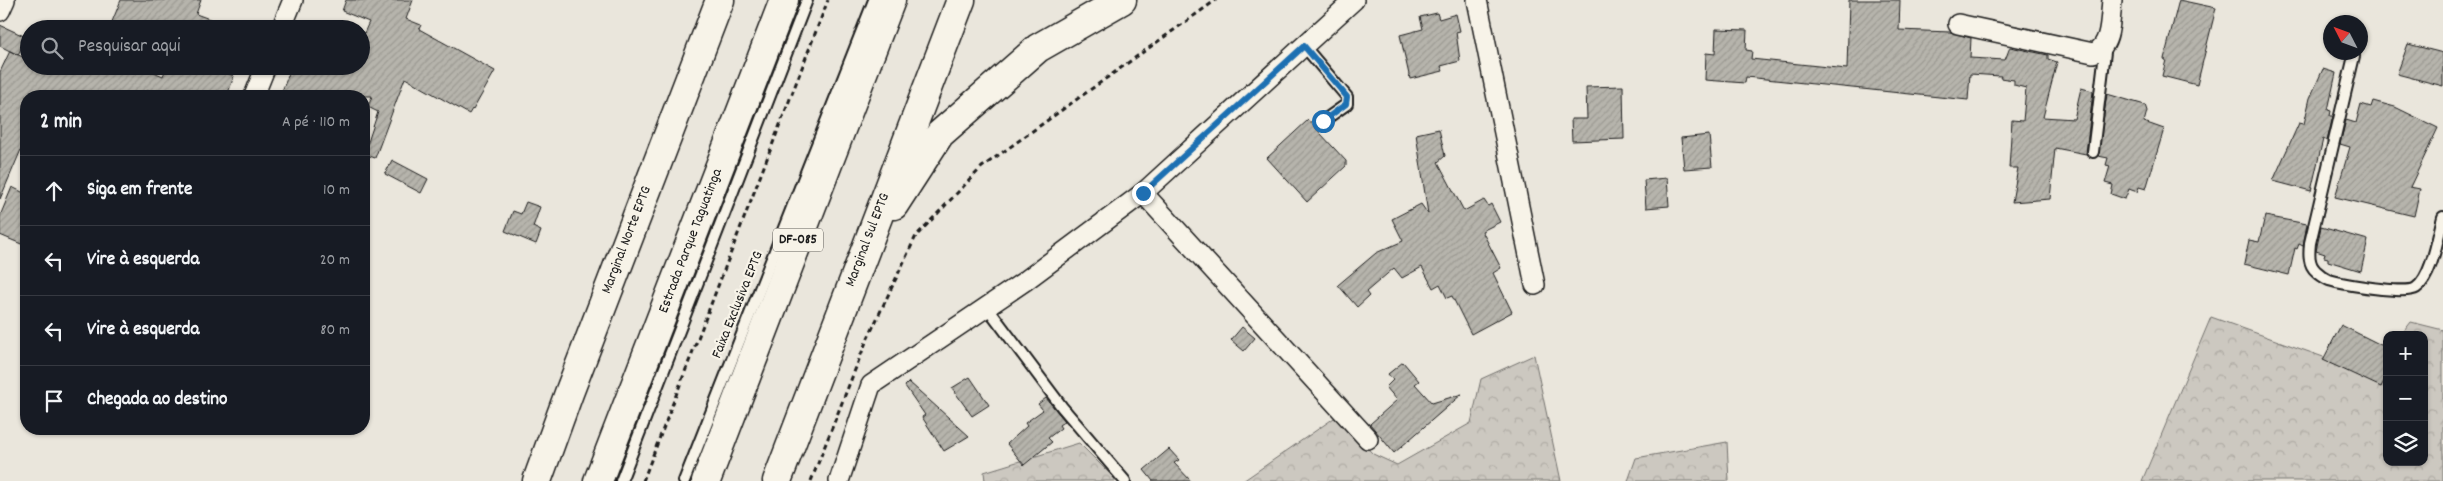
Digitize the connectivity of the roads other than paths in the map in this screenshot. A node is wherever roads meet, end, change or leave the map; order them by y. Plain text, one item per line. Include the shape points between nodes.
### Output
1 (5, 0) edge
2 (293, 0) edge
3 (700, 0) edge
4 (720, 0) edge
5 (784, 0) edge
6 (807, 0) edge
7 (874, 0) edge
8 (892, 0) edge
9 (961, 0) edge
10 (1122, 0) edge
11 (1354, 0) edge
12 (1477, 0) edge
13 (2112, 0) edge
14 (0, 11) edge
15 (285, 20) edge
16 (1958, 24) dead end
17 (2106, 44) junction
18 (1304, 46) junction
19 (2353, 60) edge
20 (262, 75) edge
21 (688, 80) junction
22 (256, 90) edge
23 (1323, 121) dead end
24 (2094, 152) dead end
25 (1143, 193) junction
26 (2443, 217) edge
27 (864, 250) junction
28 (1535, 285) dead end
29 (988, 307) junction
30 (624, 415) junction
31 (1368, 439) dead end
32 (537, 481) edge
33 (584, 481) edge
34 (598, 481) edge
35 (621, 481) edge
36 (684, 481) edge
37 (706, 481) edge
38 (777, 481) edge
39 (839, 481) edge
40 (1125, 481) edge

1 - 14 street
2 - 15 street
3 - 21 main road
4 - 21 main road, Marginal Norte EPTG
5 - 30 main road, Estrada Parque Taguatinga
6 - 35 lane
7 - 36 lane, Faixa Exclusiva EPTG
8 - 37 main road, DF-085
9 - 27 main road, Marginal Sul EPTG
10 - 27 main road via 1038,48 940,134
11 - 18 street
12 - 28 street
13 - 17 street
16 - 17 street via 2093,53
17 - 24 lane
18 - 23 lane via 1347,97 1346,104
18 - 25 street
19 - 26 lane via 2308,258 2315,270 2328,280 2393,291 2415,289 2431,263
20 - 22 street
21 - 32 main road, Marginal Norte EPTG
25 - 29 street
25 - 31 street
27 - 38 main road, Marginal Sul EPTG
29 - 39 street via 871,385
29 - 40 lane via 1062,407
30 - 33 main road
30 - 34 main road, Estrada Parque Taguatinga

